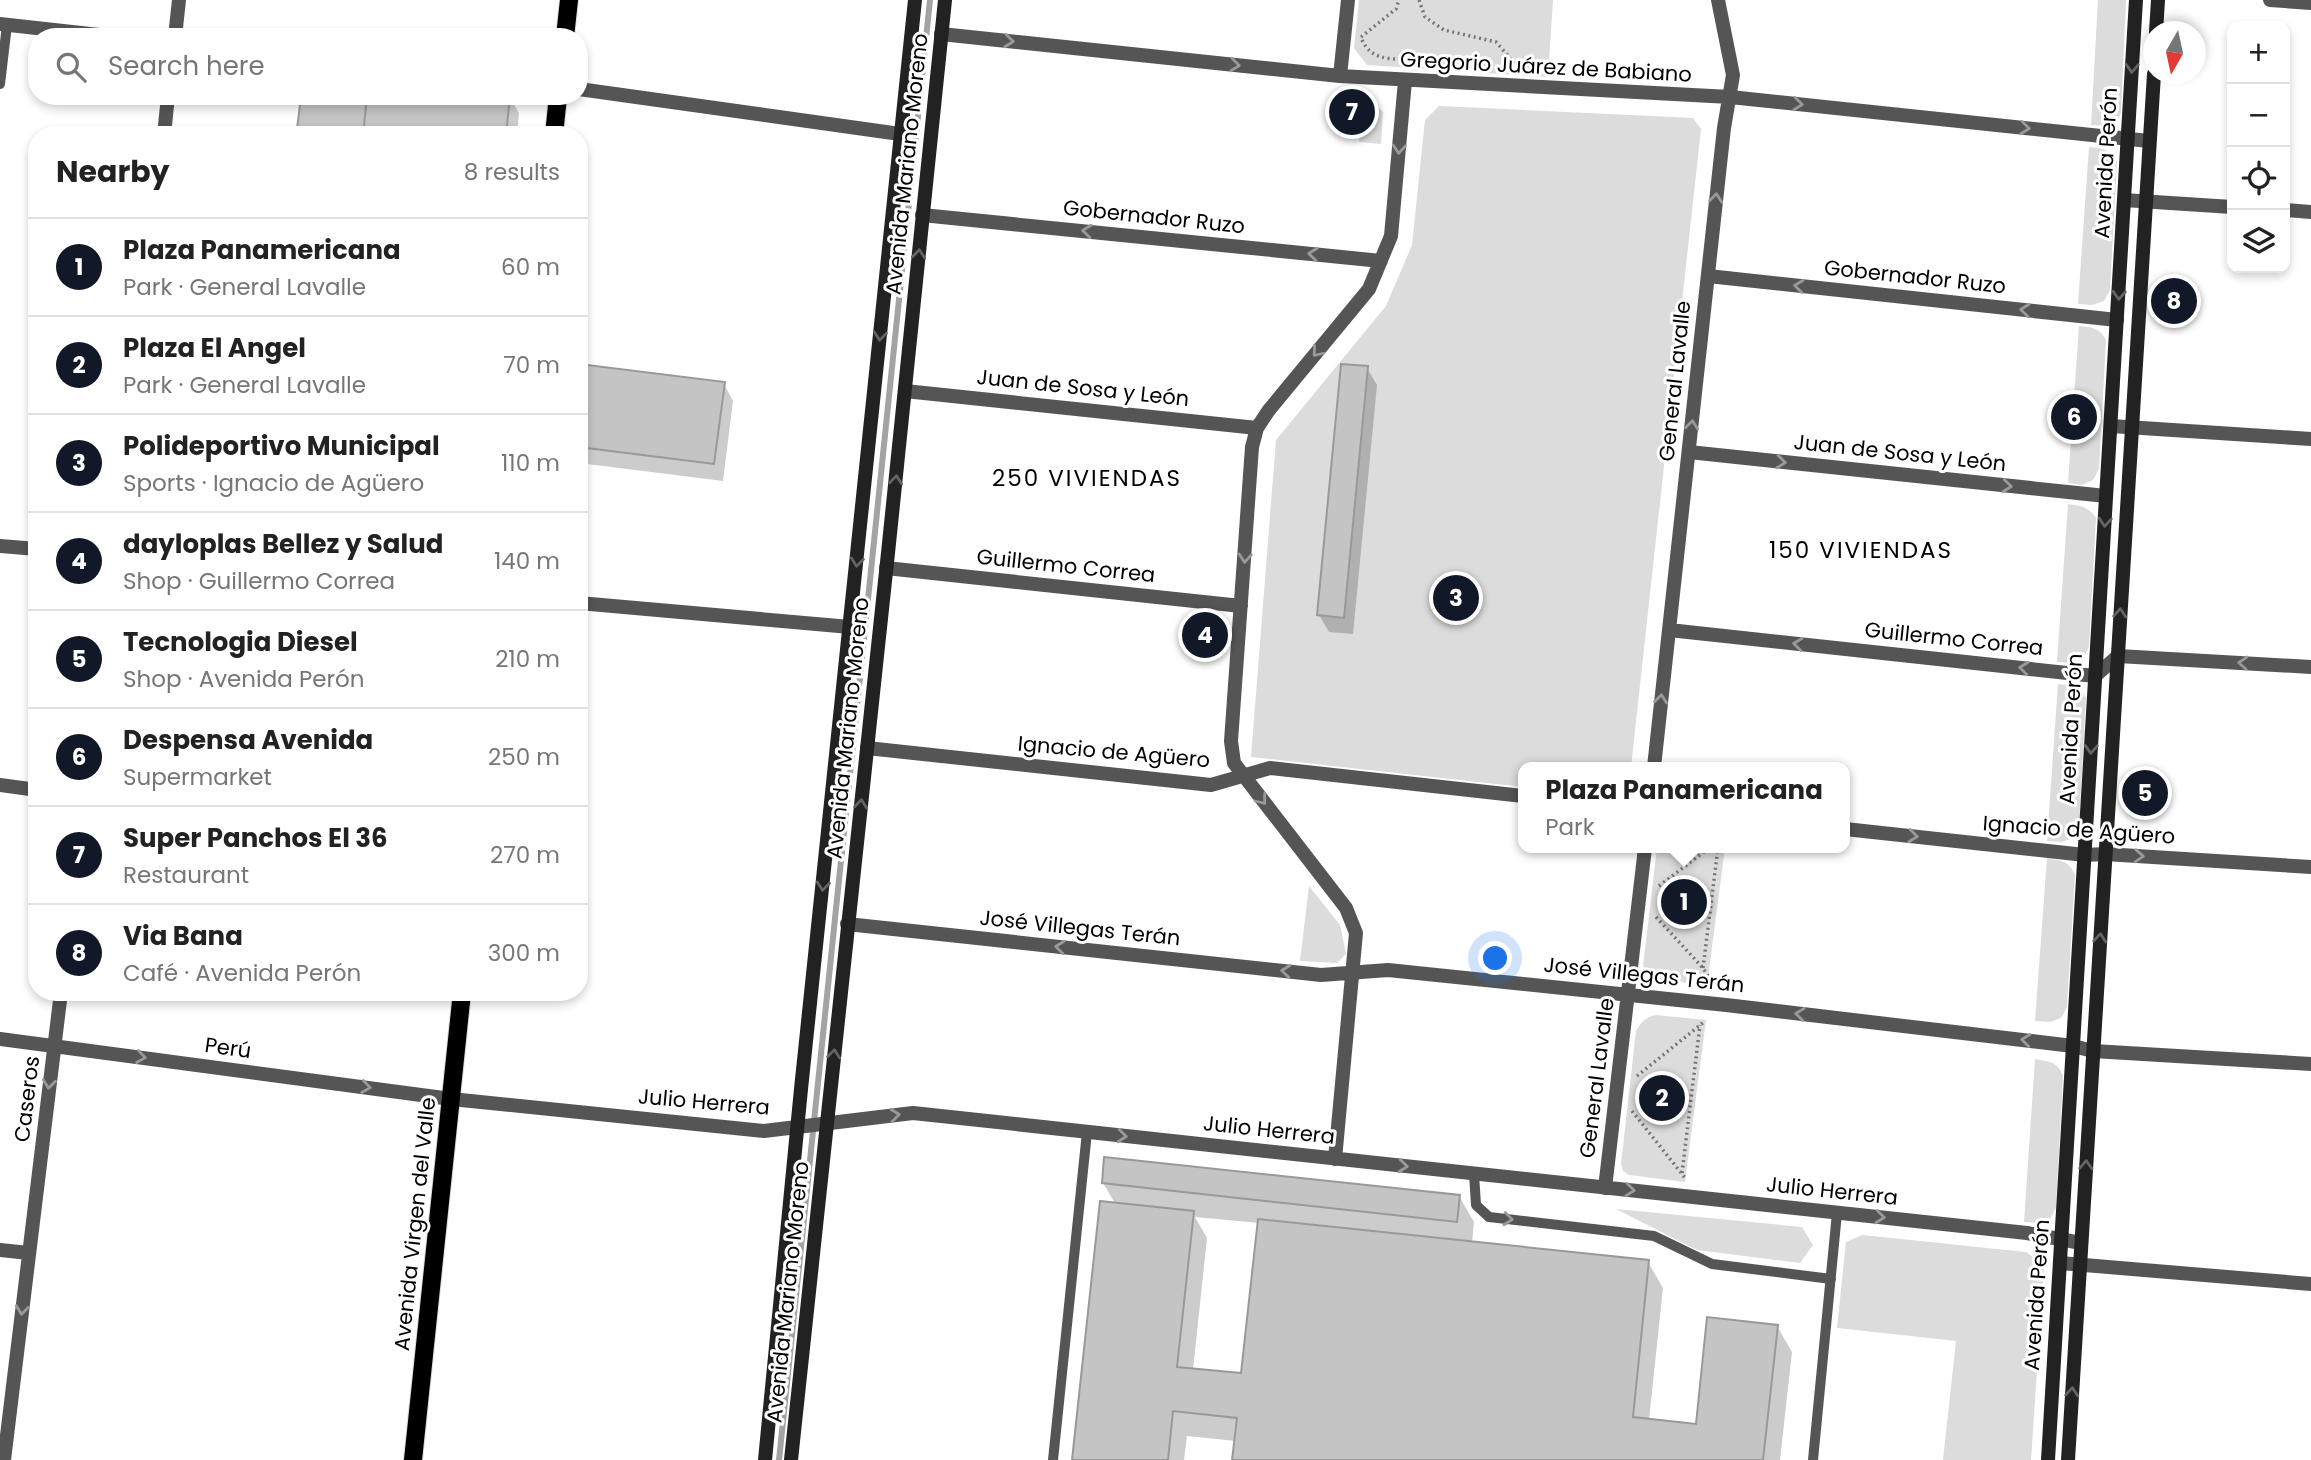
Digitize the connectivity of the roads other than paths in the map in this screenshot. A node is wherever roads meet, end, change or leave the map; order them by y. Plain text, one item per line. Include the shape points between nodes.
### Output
1 (179, 0) edge
2 (569, 0) edge
3 (915, 0) edge
4 (945, 0) edge
5 (1348, 0) edge
6 (1718, 0) edge
7 (2136, 0) edge
8 (2158, 0) edge
9 (2270, 0) edge
10 (2311, 3) edge
11 (2157, 21) edge
12 (4, 25) edge
13 (32, 28) edge
14 (176, 28) edge
15 (566, 28) edge
16 (941, 34) junction
17 (1340, 76) junction
18 (1405, 81) junction
19 (0, 84) edge
20 (2153, 84) edge
21 (588, 90) edge
22 (1730, 97) junction
23 (167, 105) edge
24 (557, 105) edge
25 (165, 126) edge
26 (555, 126) edge
27 (900, 134) junction
28 (2128, 139) junction
29 (2149, 141) junction
30 (2124, 200) junction
31 (2146, 201) junction
32 (2227, 207) edge
33 (2290, 210) edge
34 (2311, 212) edge
35 (922, 215) junction
36 (1381, 261) junction
37 (1708, 276) junction
38 (2117, 320) junction
39 (905, 391) junction
40 (2111, 426) junction
41 (2132, 427) junction
42 (1257, 428) junction
43 (2311, 439) edge
44 (1689, 452) junction
45 (2106, 496) junction
46 (0, 546) edge
47 (28, 548) edge
48 (886, 568) junction
49 (588, 604) edge
50 (1241, 606) junction
51 (850, 627) junction
52 (1669, 630) junction
53 (2118, 656) junction
54 (2311, 667) edge
55 (2095, 676) junction
56 (867, 748) junction
57 (1655, 762) edge
58 (1244, 776) junction
59 (0, 785) edge
60 (28, 789) edge
61 (1518, 795) edge
62 (1850, 830) edge
63 (1645, 853) edge
64 (2105, 854) junction
65 (2085, 855) junction
66 (2311, 867) edge
67 (848, 924) junction
68 (1354, 972) junction
69 (1629, 995) junction
70 (60, 1001) edge
71 (461, 1001) edge
72 (0, 1039) edge
73 (54, 1046) junction
74 (2073, 1046) junction
75 (2093, 1051) junction
76 (2311, 1064) edge
77 (451, 1099) junction
78 (828, 1122) junction
79 (798, 1128) junction
80 (1087, 1132) junction
81 (1335, 1159) junction
82 (1474, 1174) junction
83 (1605, 1188) junction
84 (1837, 1213) junction
85 (2062, 1240) junction
86 (2081, 1243) junction
87 (0, 1250) edge
88 (29, 1253) junction
89 (2060, 1264) junction
90 (2080, 1266) junction
91 (1831, 1279) junction
92 (2311, 1284) edge
93 (4, 1460) edge
94 (413, 1460) edge
95 (765, 1460) edge
96 (791, 1460) edge
97 (1053, 1460) edge
98 (1813, 1460) edge
99 (2048, 1460) edge
100 (2068, 1460) edge

1 - 14 street
2 - 15 main road
3 - 27 main road, Avenida Mariano Moreno
4 - 16 main road, Avenida Mariano Moreno
5 - 17 street
6 - 22 street, General Lavalle via 1733,75
7 -> 28 main road, Avenida Perón
8 - 11 main road
9 - 10 street
12 - 13 street
12 - 19 lane
16 -> 17 street, Gregorio Juárez de Babiano
16 - 35 main road, Avenida Mariano Moreno
17 - 18 street, Gregorio Juárez de Babiano
18 - 22 street, Gregorio Juárez de Babiano
18 -> 36 street via 1391,236
20 - 29 main road, Avenida Perón
21 - 27 street
22 -> 28 street, Gregorio Juárez de Babiano
37 -> 22 street, General Lavalle
23 - 25 street
24 - 26 main road
27 -> 51 main road, Avenida Mariano Moreno
28 - 29 street, Gregorio Juárez de Babiano
28 - 30 main road, Avenida Perón
29 - 31 main road, Avenida Perón
30 - 31 street
30 -> 38 main road, Avenida Perón
31 - 32 street
31 - 41 main road, Avenida Perón
33 - 34 street
36 -> 35 street, Gobernador Ruzo
39 -> 35 main road, Avenida Mariano Moreno
36 -> 42 street via 1369,289
38 -> 37 street, Gobernador Ruzo
44 -> 37 street, General Lavalle
38 - 40 main road, Avenida Perón
39 - 42 street, Juan de Sosa y León
48 -> 39 main road, Avenida Mariano Moreno
40 - 41 street
40 - 45 main road, Avenida Perón
41 - 43 street
53 -> 41 main road, Avenida Perón
42 -> 50 street
44 -> 45 street, Juan de Sosa y León
44 - 52 street, General Lavalle
45 -> 55 main road, Avenida Perón
46 - 47 street
48 - 50 street, Guillermo Correa
48 - 56 main road, Avenida Mariano Moreno
49 - 51 street
50 - 58 street via 1231,741 1234,763
51 -> 79 main road, Avenida Mariano Moreno
55 -> 52 street, Guillermo Correa
57 -> 52 street, General Lavalle
54 -> 53 street
53 - 55 street
53 - 64 main road, Avenida Perón
55 -> 65 main road, Avenida Perón
56 - 58 street, Ignacio de Agüero via 1212,785
67 -> 56 main road, Avenida Mariano Moreno
58 - 61 street, Ignacio de Agüero via 1270,768
58 -> 68 street via 1346,908 1356,933
59 - 60 street
62 -> 65 street, Ignacio de Agüero
63 - 69 street, General Lavalle
64 - 65 street, Ignacio de Agüero
64 -> 66 street, Ignacio de Agüero
75 -> 64 main road, Avenida Perón
65 - 74 main road, Avenida Perón
68 -> 67 street, José Villegas Terán via 1321,975
78 -> 67 main road, Avenida Mariano Moreno
68 - 69 street, José Villegas Terán via 1388,970
68 - 81 street
74 -> 69 street, José Villegas Terán
69 - 83 street, General Lavalle
70 - 73 street, Caseros
71 - 77 main road, Avenida Virgen del Valle
72 - 73 street, Perú
73 -> 77 street, Perú
73 -> 88 street, Caseros
74 - 75 street, José Villegas Terán
74 - 85 main road, Avenida Perón
75 - 76 street, José Villegas Terán
86 -> 75 main road, Avenida Perón
77 - 79 street, Julio Herrera via 764,1131
77 - 94 main road, Avenida Virgen del Valle
78 - 79 street, Julio Herrera
78 -> 80 street, Julio Herrera via 913,1113
78 - 96 main road, Avenida Mariano Moreno
79 - 95 main road, Avenida Mariano Moreno
80 -> 81 street, Julio Herrera
80 - 97 lane
81 -> 82 street, Julio Herrera
82 - 83 street, Julio Herrera
82 -> 91 lane via 1476,1205 1489,1217 1654,1236 1712,1264
83 -> 84 street, Julio Herrera
84 -> 85 street, Julio Herrera
84 - 91 lane
85 - 86 street, Julio Herrera
85 - 89 main road, Avenida Perón
86 - 90 main road, Avenida Perón
87 - 88 street
88 -> 93 street, Caseros
89 - 90 street
89 - 99 main road, Avenida Perón
90 - 92 street
100 -> 90 main road, Avenida Perón
91 - 98 lane

